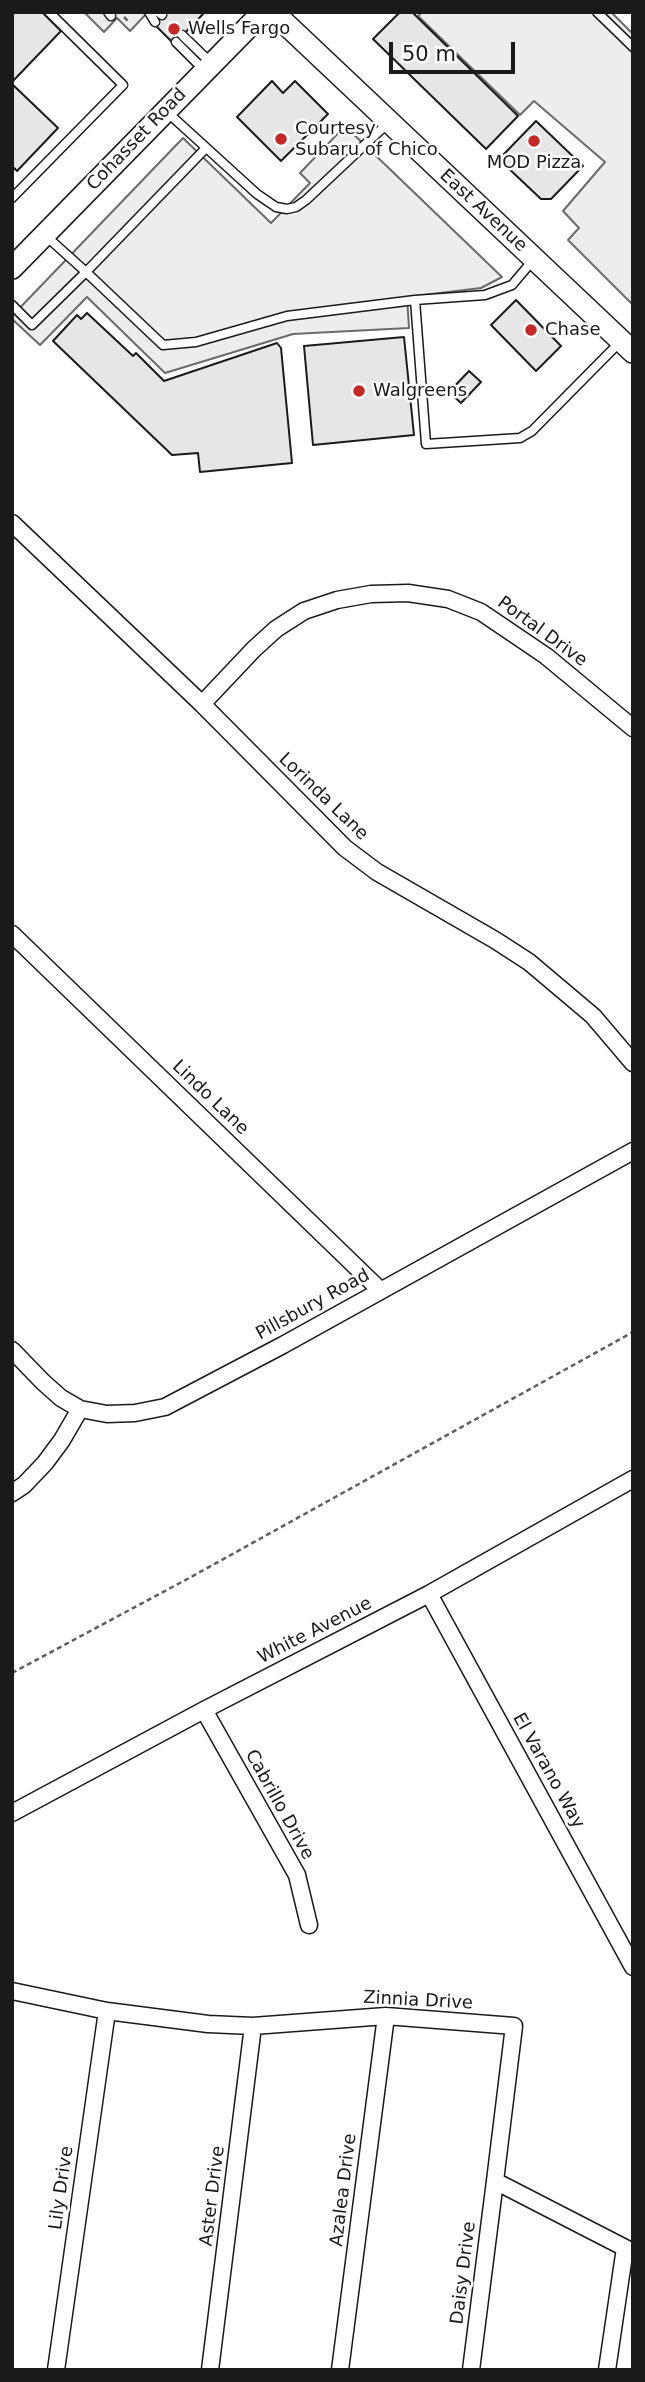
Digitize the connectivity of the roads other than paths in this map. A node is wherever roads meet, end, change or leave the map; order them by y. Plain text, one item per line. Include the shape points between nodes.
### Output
1 (49, 12) edge
2 (149, 12) edge
3 (263, 12) edge
4 (273, 12) edge
5 (597, 12) edge
6 (158, 17) edge
7 (183, 35) dead end
8 (176, 42) dead end
9 (633, 47) edge
10 (209, 67) junction
11 (166, 111) junction
12 (389, 121) junction
13 (206, 148) junction
14 (12, 198) edge
15 (45, 235) junction
16 (534, 259) junction
17 (12, 268) edge
18 (86, 272) junction
19 (415, 300) junction
20 (12, 305) edge
21 (627, 347) edge
22 (12, 523) edge
23 (202, 704) junction
24 (633, 728) edge
25 (12, 934) edge
26 (633, 1063) edge
27 (633, 1151) edge
28 (380, 1290) junction
29 (12, 1350) edge
30 (80, 1409) junction
31 (633, 1479) edge
32 (12, 1493) edge
33 (429, 1594) junction
34 (204, 1710) junction
35 (12, 1813) edge
36 (309, 1924) dead end
37 (633, 1967) edge
38 (12, 1991) edge
39 (107, 2011) junction
40 (386, 2016) junction
41 (253, 2026) junction
42 (495, 2181) junction
43 (629, 2250) edge
44 (56, 2370) edge
45 (210, 2370) edge
46 (340, 2370) edge
47 (471, 2370) edge
48 (607, 2370) edge

1 - 14 lane via 123,85
2 - 6 lane
3 - 10 main road, Cohasset Road
4 - 12 main road, East Avenue
5 - 9 lane
7 - 10 lane
8 - 10 lane
10 - 11 main road, Cohasset Road
11 - 13 lane
11 - 15 main road, Cohasset Road
12 - 13 lane via 306,200 287,209 257,194
12 - 16 main road, East Avenue
13 - 18 lane
15 - 17 main road, Cohasset Road
15 - 18 lane
16 - 19 lane via 512,285 485,295
16 - 21 main road, East Avenue
18 - 19 lane via 163,345 197,342 287,316
18 - 20 lane via 33,325
19 - 21 lane via 426,444 520,438
22 - 23 street, Lorinda Lane
23 - 24 street, Portal Drive via 254,649 304,611 371,594 408,593 448,599 481,612 546,656
23 - 26 street, Lorinda Lane via 345,848 388,879 529,961 593,1016
25 - 28 street, Lindo Lane
27 - 28 street, Pillsbury Road
28 - 30 street, Pillsbury Road via 165,1407 117,1414
29 - 30 street, Pillsbury Road via 61,1398
30 - 32 street via 45,1463
31 - 33 street, White Avenue
33 - 34 street, White Avenue
33 - 37 street, El Varano Way
34 - 35 street, White Avenue
34 - 36 street, Cabrillo Drive via 297,1875
38 - 39 street, Zinnia Drive
39 - 41 street, Zinnia Drive
39 - 44 street, Lily Drive
40 - 41 street, Zinnia Drive
40 - 42 street, Zinnia Drive via 514,2026
40 - 46 street, Azalea Drive
41 - 45 street, Aster Drive
42 - 43 street
42 - 47 street, Daisy Drive
43 - 48 street

